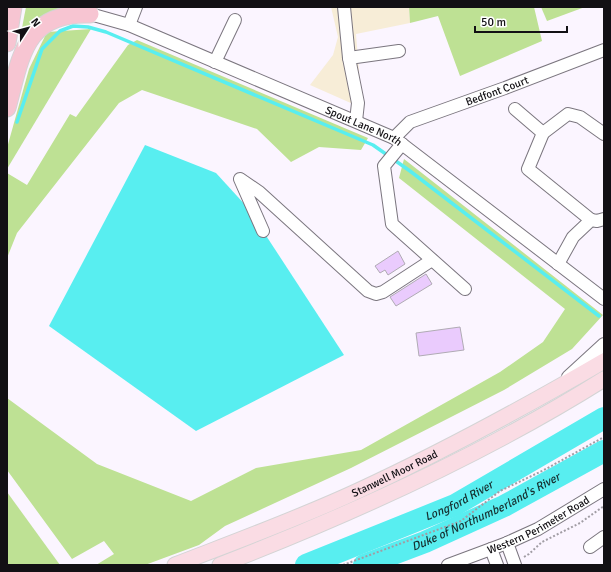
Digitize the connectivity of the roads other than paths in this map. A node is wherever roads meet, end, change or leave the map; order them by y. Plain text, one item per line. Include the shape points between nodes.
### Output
1 (13, 7) edge
2 (136, 7) edge
3 (344, 7) edge
4 (90, 14) joint
5 (235, 20) dead end
6 (129, 25) junction
7 (7, 44) edge
8 (399, 50) dead end
9 (604, 50) edge
10 (349, 58) junction
11 (215, 62) junction
12 (7, 108) edge
13 (515, 109) dead end
14 (356, 122) junction
15 (543, 133) junction
16 (604, 134) edge
17 (395, 149) junction
18 (604, 219) edge
19 (591, 220) junction
20 (263, 231) dead end
21 (432, 260) junction
22 (558, 264) junction
23 (465, 289) dead end
24 (604, 299) edge
25 (604, 344) edge
26 (604, 361) edge
27 (604, 379) edge
28 (554, 390) junction
29 (604, 489) edge
30 (604, 537) edge
31 (507, 543) junction
32 (590, 547) dead end
33 (491, 549) junction
34 (175, 565) edge
35 (220, 565) edge
36 (448, 565) edge
37 (497, 565) edge
38 (515, 565) edge

1 - 7 highway
2 - 6 street
3 - 10 street
4 - 6 street, Spout Lane North
4 - 12 highway via 70,14 57,18 34,33 21,56
5 - 11 street
6 - 11 street, Spout Lane North
8 - 10 street
9 - 17 street, Bedfont Court via 410,122
10 - 14 street via 358,103
11 - 14 street, Spout Lane North
13 - 15 street
14 - 17 street, Spout Lane North
15 - 16 street via 568,114 580,117
15 - 19 street via 528,169
17 - 21 street via 384,166 392,224
17 - 22 street, Spout Lane North
18 - 19 street
19 - 22 street via 573,237
20 - 21 street via 240,179 259,192 368,291 376,294 383,292
21 - 23 street
22 - 24 street, Spout Lane North
25 - 28 street
26 - 28 main road, Stanwell Moor Road
27 - 35 main road, Stanwell Moor Road via 514,431 391,493
28 - 34 main road, Stanwell Moor Road via 457,443 360,490
29 - 31 street, Western Perimeter Road via 538,529
30 - 32 street
31 - 33 street, Western Perimeter Road
31 - 38 street
33 - 36 street, Western Perimeter Road
33 - 37 street

